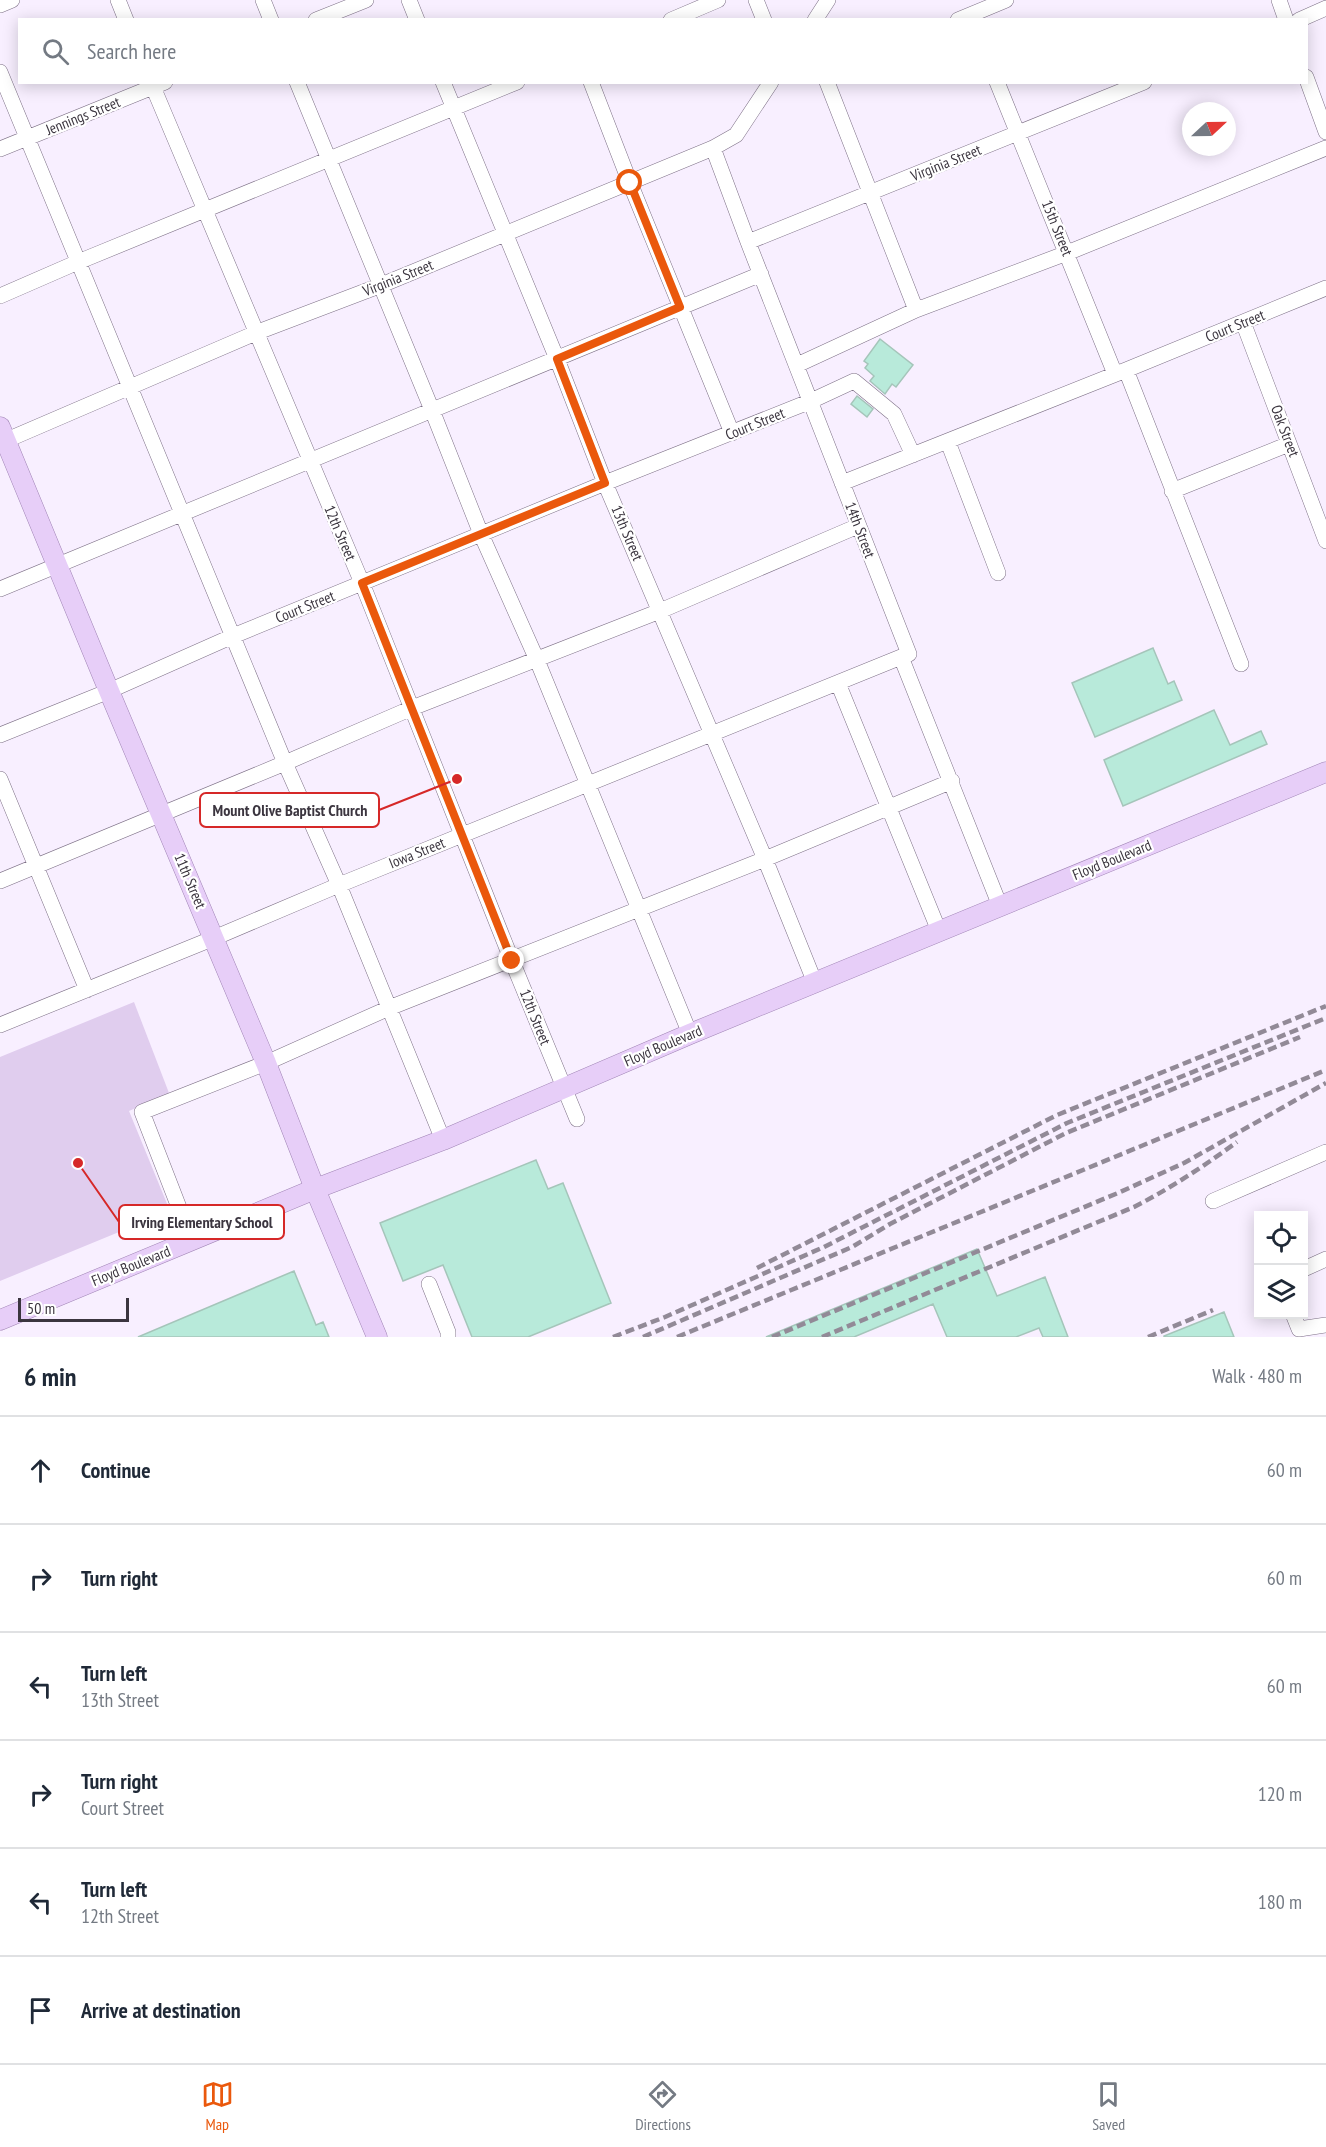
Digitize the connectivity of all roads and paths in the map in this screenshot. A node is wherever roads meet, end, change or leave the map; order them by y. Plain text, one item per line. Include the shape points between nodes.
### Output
1 (12, 0) edge
2 (118, 0) edge
3 (263, 0) edge
4 (366, 0) edge
5 (409, 0) edge
6 (718, 0) edge
7 (756, 0) edge
8 (828, 0) edge
9 (963, 0) edge
10 (1006, 0) edge
11 (1279, 0) edge
12 (0, 5) edge
13 (1326, 8) edge
14 (125, 18) edge
15 (270, 18) edge
16 (321, 18) edge
17 (416, 18) edge
18 (676, 18) edge
19 (763, 18) edge
20 (816, 18) edge
21 (966, 18) edge
22 (1285, 18) edge
23 (1304, 18) edge
24 (0, 72) edge
25 (1308, 82) edge
26 (157, 84) edge
27 (298, 84) edge
28 (443, 84) edge
29 (512, 84) edge
30 (592, 84) edge
31 (770, 84) edge
32 (828, 84) edge
33 (998, 84) edge
34 (1139, 84) edge
35 (453, 109) junction
36 (1326, 132) edge
37 (1018, 134) junction
38 (28, 138) junction
39 (713, 148) junction
40 (1326, 148) edge
41 (0, 150) edge
42 (329, 159) junction
43 (630, 183) junction
44 (869, 193) junction
45 (205, 211) junction
46 (505, 234) junction
47 (748, 242) junction
48 (1067, 253) junction
49 (78, 262) junction
50 (761, 274) junction
51 (380, 286) junction
52 (1326, 288) edge
53 (0, 296) edge
54 (680, 307) junction
55 (916, 310) junction
56 (1244, 322) junction
57 (258, 332) junction
58 (557, 359) junction
59 (797, 365) junction
60 (1121, 372) junction
61 (129, 387) junction
62 (811, 401) junction
63 (432, 410) junction
64 (732, 433) junction
65 (2, 437) edge
66 (948, 442) junction
67 (1289, 444) junction
68 (913, 455) junction
69 (310, 460) junction
70 (605, 483) junction
71 (842, 483) junction
72 (1172, 491) junction
73 (182, 514) junction
74 (858, 526) junction
75 (481, 534) junction
76 (1326, 540) edge
77 (58, 565) junction
78 (998, 573) dead end
79 (362, 583) junction
80 (0, 589) edge
81 (660, 610) junction
82 (233, 636) junction
83 (901, 657) junction
84 (537, 660) junction
85 (1240, 664) dead end
86 (838, 682) junction
87 (109, 691) junction
88 (412, 708) junction
89 (711, 734) junction
90 (0, 735) edge
91 (285, 763) junction
92 (1326, 772) edge
93 (0, 779) edge
94 (952, 781) junction
95 (587, 784) junction
96 (889, 808) junction
97 (161, 814) junction
98 (462, 835) junction
99 (765, 859) junction
100 (36, 866) junction
101 (0, 881) edge
102 (339, 885) junction
103 (1000, 906) junction
104 (639, 909) junction
105 (939, 931) junction
106 (214, 938) junction
107 (512, 961) junction
108 (815, 983) junction
109 (87, 990) junction
110 (389, 1008) junction
111 (0, 1025) edge
112 (690, 1034) junction
113 (266, 1063) junction
114 (564, 1087) junction
115 (577, 1119) dead end
116 (443, 1140) junction
117 (1326, 1152) edge
118 (315, 1189) junction
119 (1213, 1201) dead end
120 (192, 1241) junction
121 (1326, 1259) edge
122 (1308, 1267) edge
123 (429, 1284) dead end
124 (1295, 1319) edge
125 (0, 1320) edge
126 (1326, 1325) edge
127 (377, 1337) edge
128 (448, 1337) edge

1 - 12 street
2 - 14 street
3 - 15 street
4 - 16 street
5 - 17 street
6 - 18 street
7 - 19 street
8 - 20 street
9 - 21 street
10 - 21 street
11 - 22 street
13 - 23 street
24 - 38 street
25 - 36 street
26 - 38 street, Jennings Street
26 - 45 street, 12th Street
27 - 42 street
28 - 35 street, 13th Street
29 - 35 street
30 - 43 street
31 - 39 street, Virginia Street via 736,135
32 - 44 street
33 - 37 street, 15th Street
34 - 37 street, Virginia Street
35 - 42 street
35 - 46 street, 13th Street
37 - 44 street, Virginia Street
37 - 48 street, 15th Street
38 - 41 street, Jennings Street
38 - 49 street
39 - 43 street, Virginia Street
39 - 47 street, 14th Street
40 - 48 street
42 - 45 street
42 - 51 street
43 - 46 street, Virginia Street
43 - 54 street
44 - 47 street, Virginia Street
44 - 55 street
45 - 49 street
45 - 57 street, 12th Street
46 - 51 street, Virginia Street
46 - 58 street, 13th Street
47 - 50 street, 14th Street
48 - 55 street
48 - 60 street, 15th Street
49 - 53 street
49 - 61 street
50 - 54 street
50 - 59 street, 14th Street
51 - 57 street, Virginia Street
51 - 63 street
52 - 56 street, Court Street
54 - 58 street
54 - 64 street
55 - 59 street
56 - 60 street, Court Street
56 - 67 street, Oak Street
57 - 61 street, Virginia Street
57 - 69 street, 12th Street
58 - 63 street
58 - 70 street, 13th Street
59 - 62 street, 14th Street
60 - 66 street, Court Street
60 - 72 street, 15th Street
61 - 65 street, Virginia Street
61 - 73 street
62 - 64 street, Court Street
62 - 68 street, Court Street via 854,381 894,414
62 - 71 street, 14th Street
63 - 69 street
63 - 75 street
64 - 70 street, Court Street
65 - 77 main road, 11th Street
66 - 68 street, Court Street
66 - 78 street
67 - 72 street
67 - 76 street, Oak Street
68 - 71 street, Court Street
69 - 73 street
69 - 79 street, 12th Street
70 - 75 street, Court Street
70 - 81 street, 13th Street
71 - 74 street, 14th Street
72 - 85 street, 15th Street
73 - 77 street
73 - 82 street
74 - 81 street
74 - 83 street, 14th Street via 909,654
75 - 79 street, Court Street
75 - 84 street
77 - 80 street
77 - 87 main road, 11th Street
79 - 82 street, Court Street
79 - 88 street, 12th Street
81 - 84 street
81 - 89 street, 13th Street
82 - 87 street, Court Street
82 - 91 street
83 - 86 street, Iowa Street
83 - 94 street, 14th Street
84 - 88 street
84 - 95 street
86 - 89 street, Iowa Street
86 - 96 street
87 - 90 street, Court Street
87 - 97 main road, 11th Street
88 - 91 street
88 - 98 street, 12th Street
89 - 95 street, Iowa Street
89 - 99 street, 13th Street
91 - 97 street
91 - 102 street
92 - 103 main road, Floyd Boulevard
93 - 100 street
94 - 96 street
94 - 103 street, 14th Street
95 - 98 street, Iowa Street
95 - 104 street
96 - 99 street
96 - 105 street
97 - 100 street
97 - 106 main road, 11th Street
98 - 102 street, Iowa Street
98 - 107 street, 12th Street
99 - 104 street
99 - 108 street, 13th Street
100 - 101 street
100 - 109 street
102 - 106 street, Iowa Street
102 - 110 street
103 - 105 main road, Floyd Boulevard
104 - 107 street
104 - 112 street
105 - 108 main road, Floyd Boulevard
106 - 109 street, Iowa Street
106 - 113 main road, 11th Street
107 - 110 street
107 - 114 street, 12th Street
108 - 112 main road, Floyd Boulevard
109 - 111 street, Iowa Street
110 - 113 street
110 - 116 street
112 - 114 main road, Floyd Boulevard
113 - 118 main road, 11th Street
113 - 120 street via 142,1112
114 - 115 street, 12th Street
114 - 116 main road, Floyd Boulevard
116 - 118 main road, Floyd Boulevard
117 - 119 street
118 - 120 main road, Floyd Boulevard
118 - 127 main road, 11th Street
120 - 125 main road, Floyd Boulevard
121 - 122 street
123 - 128 street
124 - 126 street via 1299,1329

